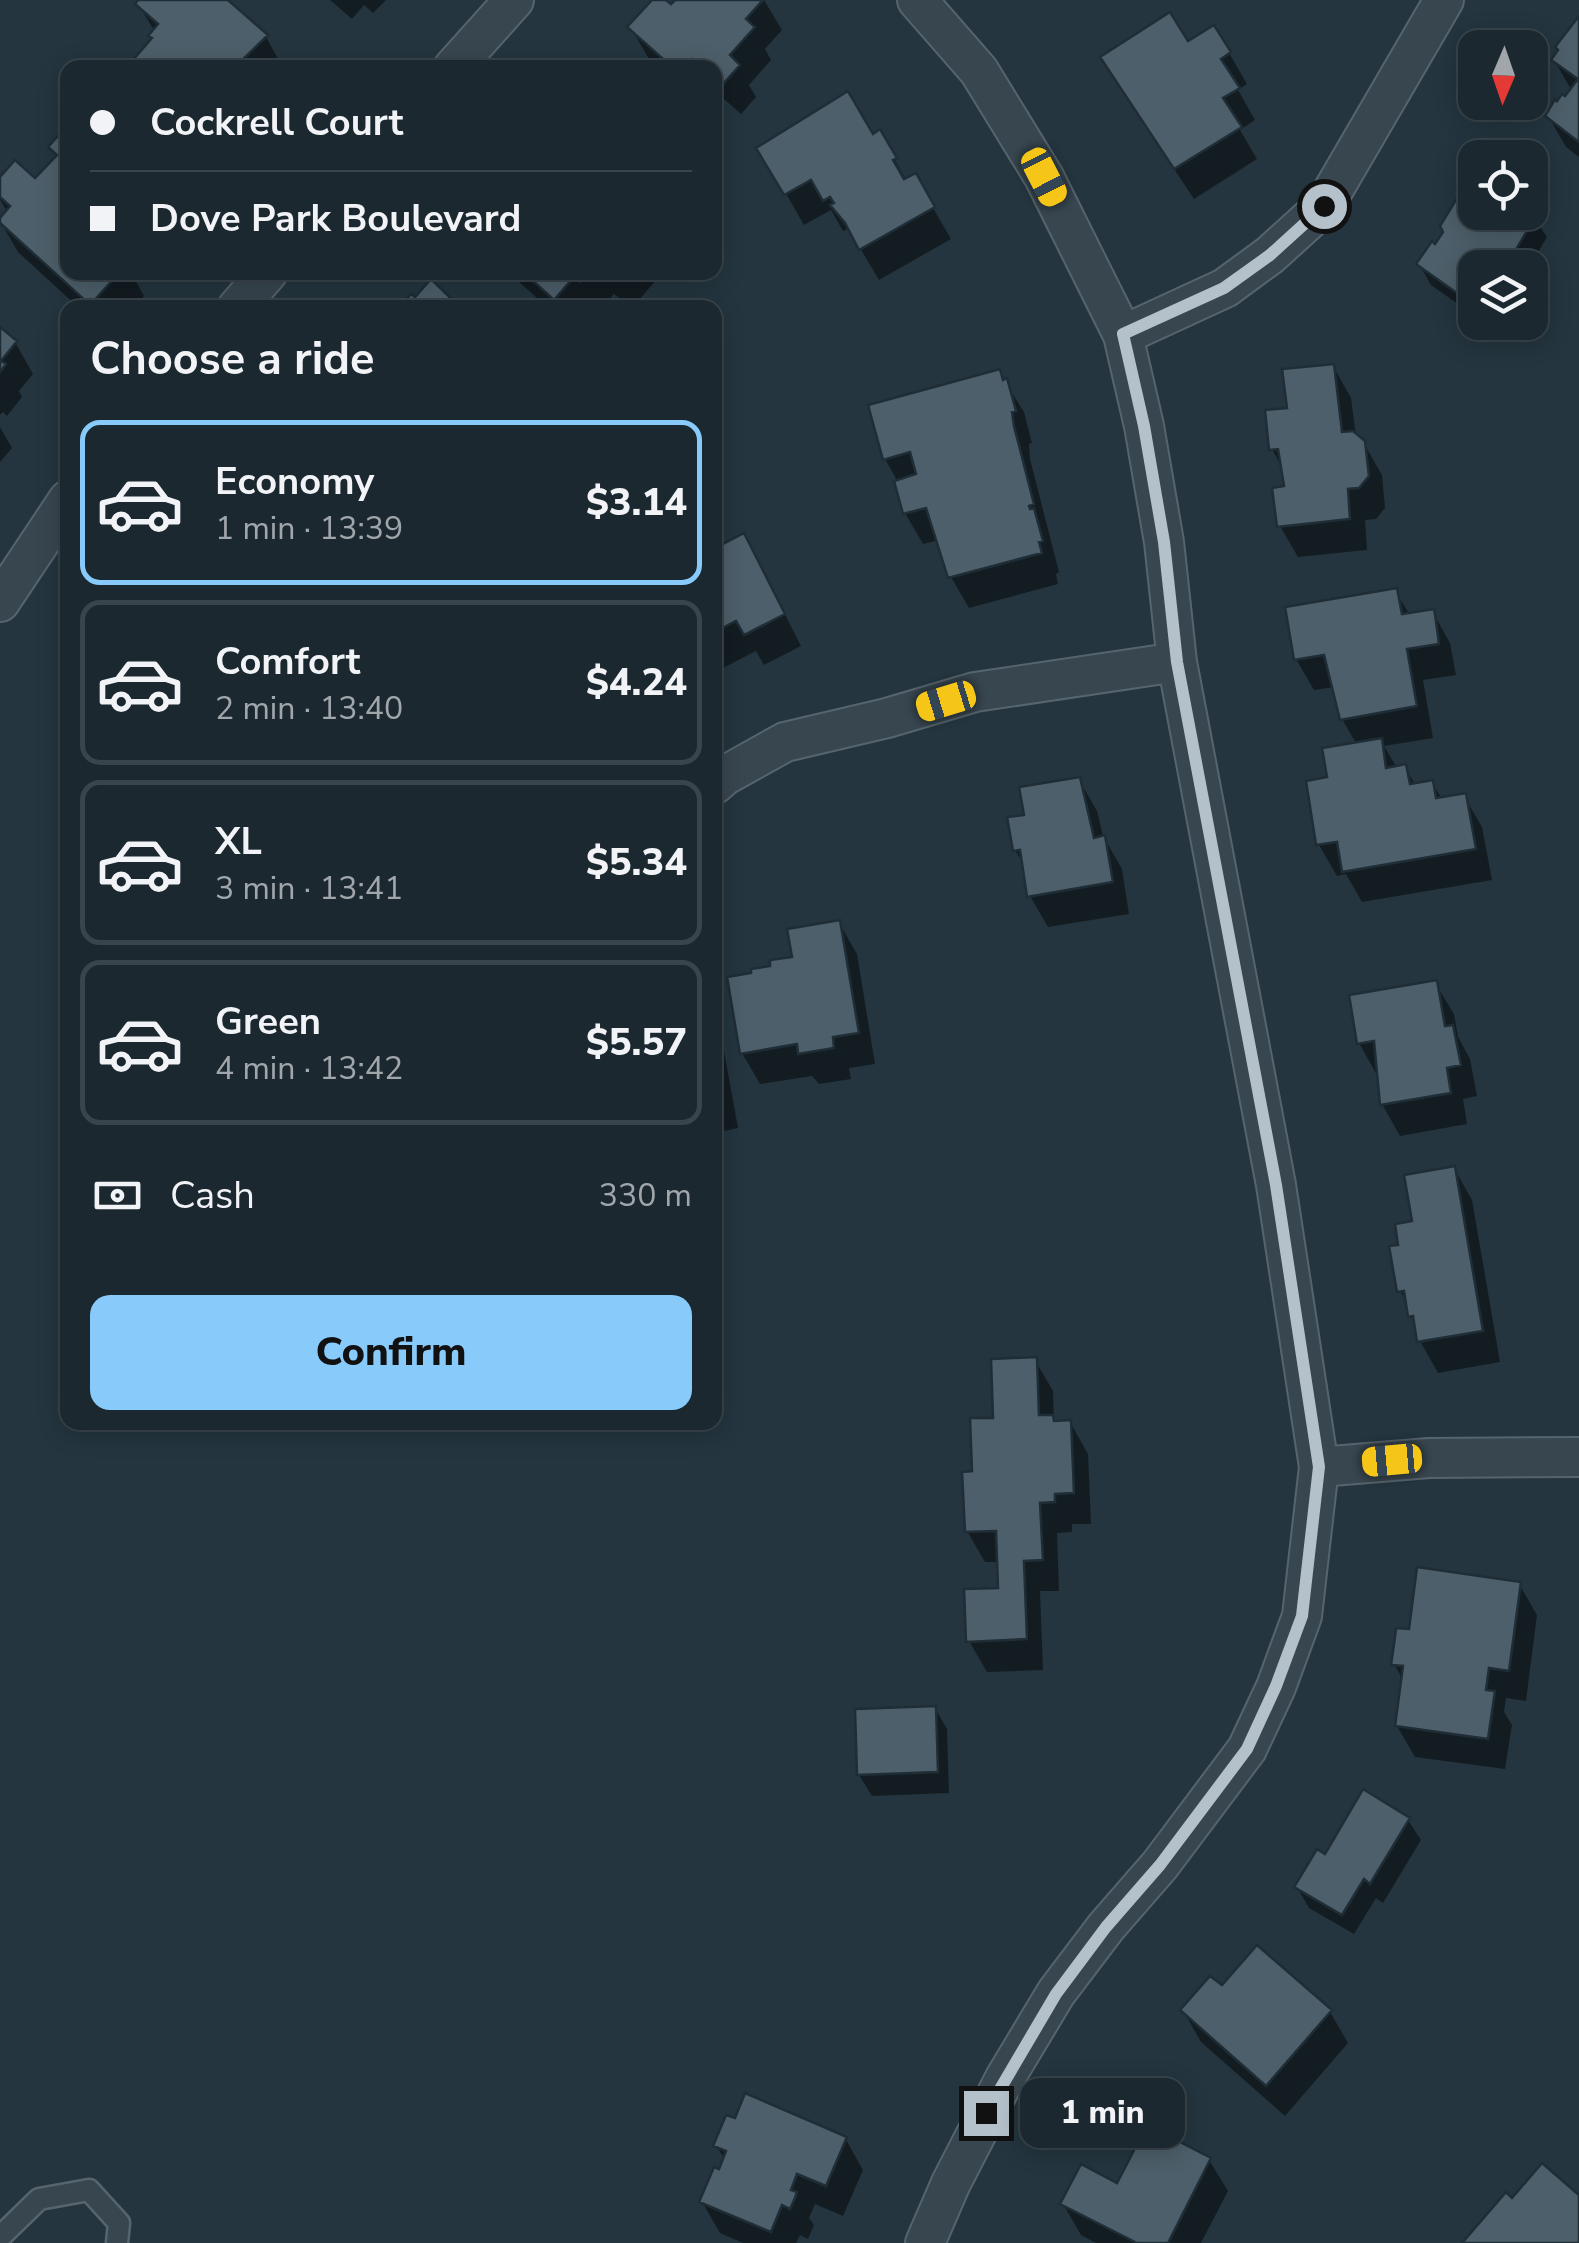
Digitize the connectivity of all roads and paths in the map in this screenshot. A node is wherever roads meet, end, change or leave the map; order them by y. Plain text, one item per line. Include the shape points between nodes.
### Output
1 (514, 0) edge
2 (916, 0) edge
3 (1444, 0) edge
4 (461, 60) edge
5 (261, 280) edge
6 (244, 300) edge
7 (1123, 334) junction
8 (60, 512) edge
9 (0, 602) edge
10 (1177, 662) junction
11 (722, 778) edge
12 (1579, 1457) edge
13 (1319, 1467) junction
14 (1, 2239) edge
15 (117, 2243) edge
16 (924, 2243) edge

1 - 4 street
2 - 7 street via 979,72 1026,147
3 - 7 street via 1324,206 1224,288
5 - 6 street
7 - 10 street via 1164,542
8 - 9 street
10 - 11 street via 975,692 785,742
10 - 13 street via 1276,1185
12 - 13 street
13 - 16 street via 1302,1616 1247,1749 1056,1994 1004,2078
14 - 15 lane via 39,2200 89,2190 119,2223

